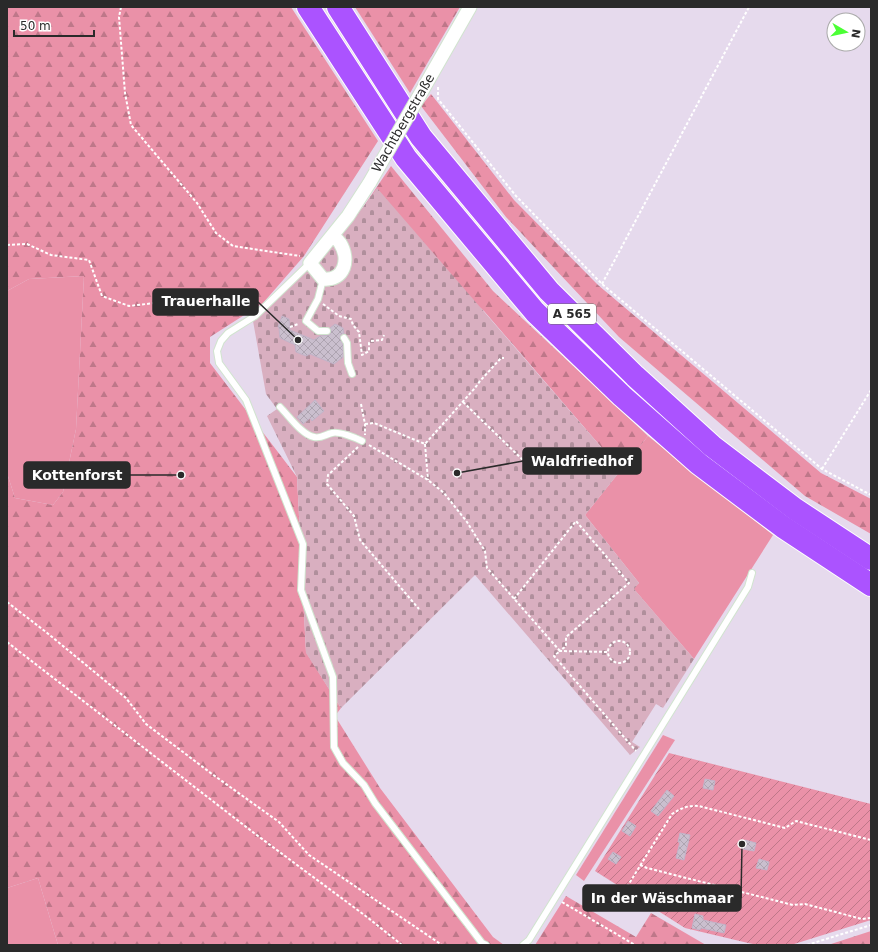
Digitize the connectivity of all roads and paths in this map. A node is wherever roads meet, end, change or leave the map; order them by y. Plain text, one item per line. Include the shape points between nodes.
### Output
1 (121, 7) edge
2 (308, 7) edge
3 (338, 7) edge
4 (470, 7) edge
5 (749, 7) edge
6 (434, 69) junction
7 (333, 236) junction
8 (7, 246) edge
9 (310, 263) junction
10 (298, 275) junction
11 (323, 279) junction
12 (602, 284) junction
13 (318, 299) junction
14 (272, 300) junction
15 (327, 331) dead end
16 (384, 335) dead end
17 (344, 338) dead end
18 (504, 358) dead end
19 (352, 374) dead end
20 (871, 390) edge
21 (463, 402) junction
22 (361, 404) dead end
23 (280, 407) dead end
24 (365, 424) junction
25 (362, 441) junction
26 (425, 444) junction
27 (534, 458) dead end
28 (822, 469) junction
29 (428, 480) junction
30 (871, 495) edge
31 (871, 559) edge
32 (752, 573) dead end
33 (871, 585) edge
34 (514, 599) junction
35 (7, 602) edge
36 (419, 609) dead end
37 (7, 642) edge
38 (560, 651) junction
39 (609, 652) junction
40 (642, 758) junction
41 (871, 840) edge
42 (640, 865) junction
43 (555, 898) junction
44 (614, 908) dead end
45 (871, 918) edge
46 (871, 925) edge
47 (402, 945) edge
48 (442, 945) edge
49 (486, 945) edge
50 (523, 945) edge
51 (635, 945) edge
52 (807, 945) edge

1 - 10 path via 119,17 130,125 197,203 216,233 233,246 304,256
2 - 33 highway, A 565 via 406,158 535,312 622,396 699,464 783,527
3 - 31 highway, A 565 via 421,137 549,291 635,376 712,446 795,509
4 - 6 street, Wachtbergstraße
5 - 12 path
6 - 7 street, Wachtbergstraße, bridge via 370,182
6 - 12 path via 438,74 438,99 516,196
7 - 9 street, Wachtbergstraße
7 - 11 street via 340,242 343,251 343,270 338,276
8 - 14 path via 27,244 52,255 89,260 102,296 129,306 206,297 263,303
9 - 10 lane, Wachtbergstraße
9 - 11 street
10 - 14 lane, Wachtbergstraße
11 - 13 lane
12 - 28 path
13 - 15 lane via 306,321 318,331
13 - 16 path via 329,310 351,319 359,332 362,354 369,351 371,341 382,340
14 - 49 lane, Wachtbergstraße via 255,316 228,333 217,351 219,363 246,400 303,544 301,590 333,677 334,747 343,763 364,785 375,803
17 - 19 lane
18 - 21 path via 501,358
20 - 28 path
21 - 26 path
21 - 27 path via 525,462
22 - 24 path
23 - 25 lane via 309,435 320,438 338,433
24 - 25 path
24 - 26 path via 374,423
25 - 29 path
25 - 36 path via 328,475 327,484 354,516 360,540
26 - 29 path
28 - 30 path
29 - 34 path via 444,492 466,522 485,551 487,568
32 - 40 lane via 748,587
34 - 38 path
34 - 38 path via 576,521 629,583 566,637 566,646
35 - 48 path via 126,698 146,724 279,822 309,855
37 - 47 path
38 - 39 path
38 - 40 path via 554,656
39 - 39 path via 610,645 617,641 625,642 630,650 628,658 620,662 612,660
40 - 43 lane
41 - 42 path via 796,821 785,828 694,806 672,814
42 - 44 path
42 - 45 path via 793,906 805,904 862,919
43 - 50 lane
43 - 51 path
46 - 52 path

